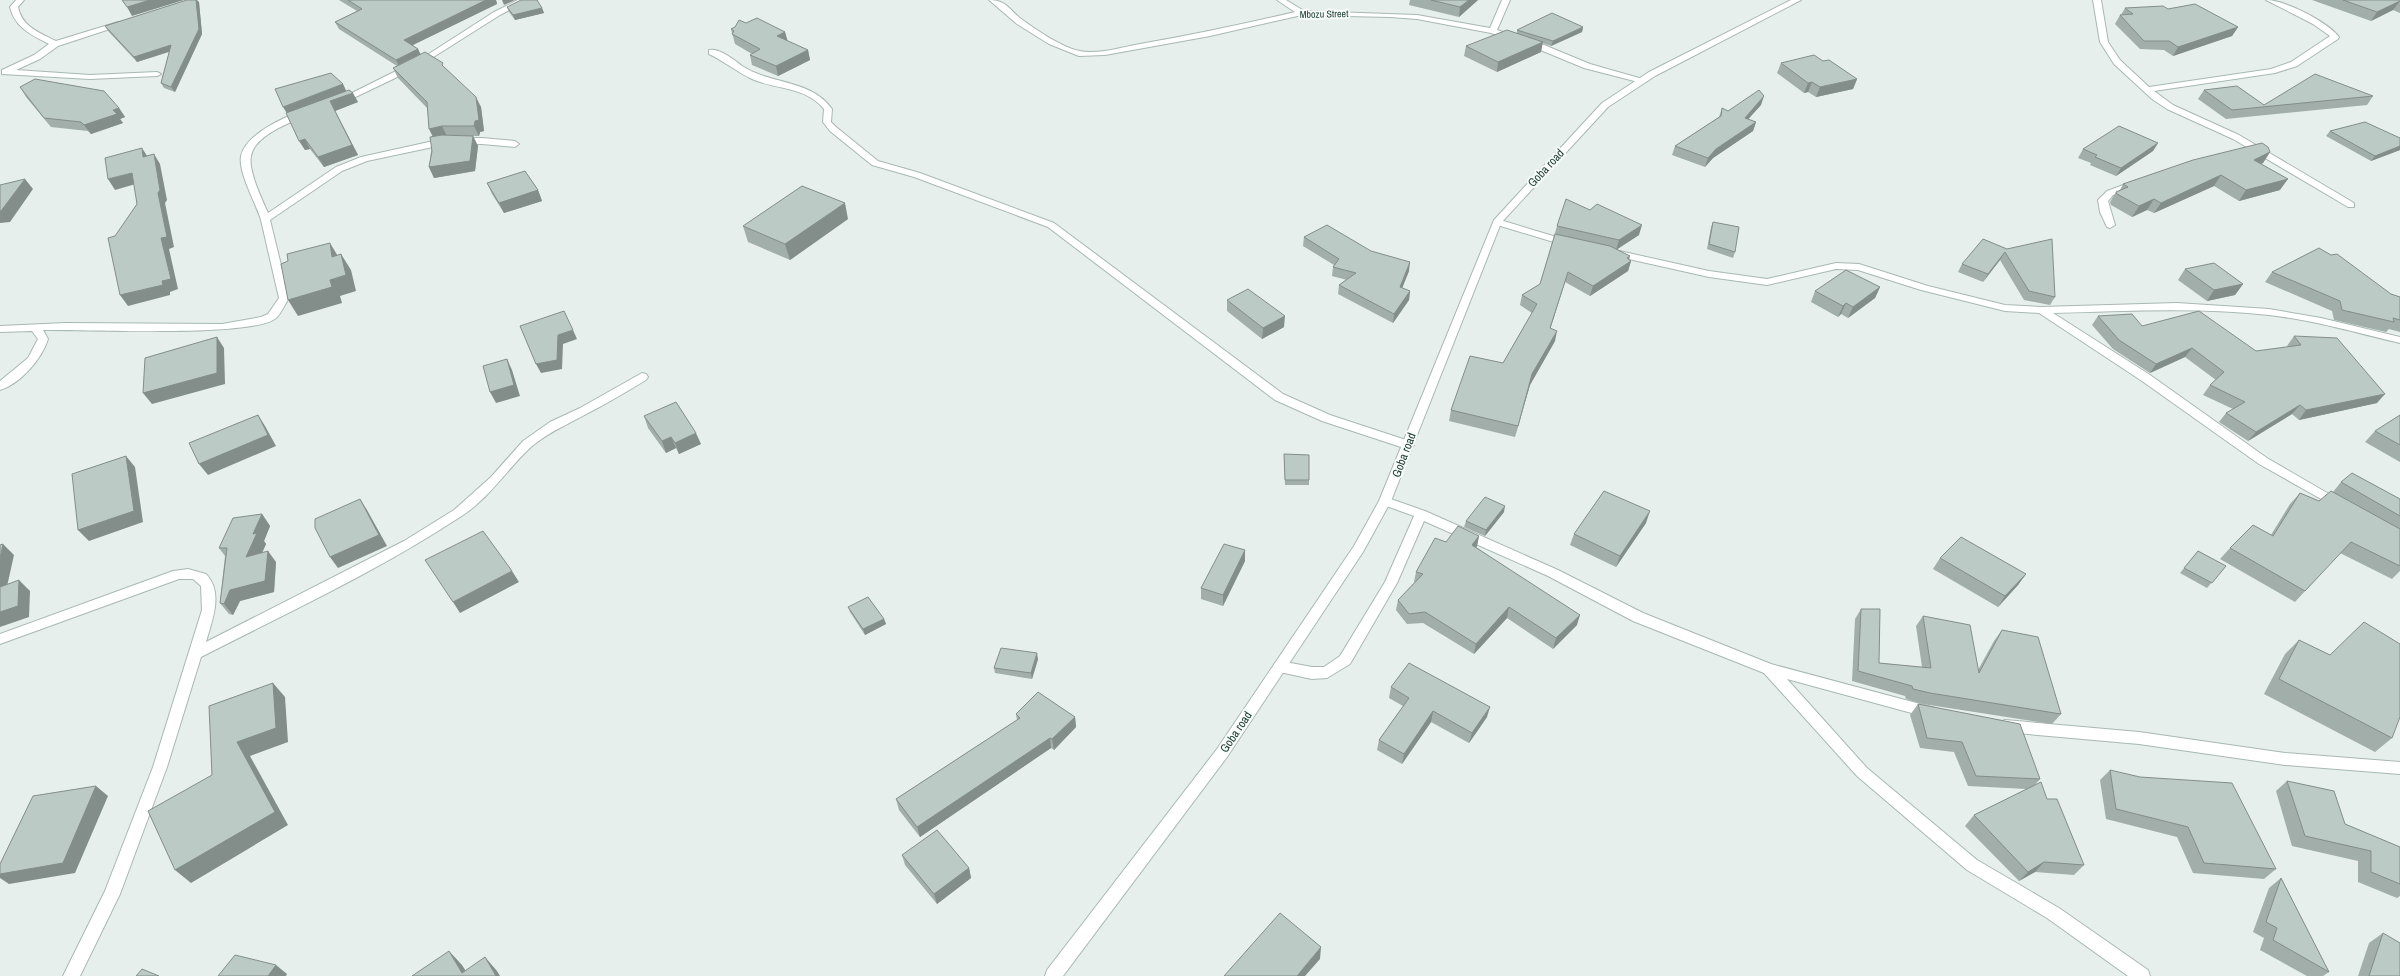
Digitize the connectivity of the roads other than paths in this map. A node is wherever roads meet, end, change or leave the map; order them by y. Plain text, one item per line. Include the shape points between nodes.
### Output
1 (20, 0) edge
2 (525, 0) edge
3 (993, 0) edge
4 (1281, 0) edge
5 (1506, 0) edge
6 (1797, 0) edge
7 (2097, 0) edge
8 (2270, 0) edge
9 (1302, 13) junction
10 (128, 21) edge
11 (1492, 31) junction
12 (55, 44) junction
13 (712, 52) dead end
14 (3, 74) edge
15 (157, 74) dead end
16 (1642, 80) junction
17 (2147, 90) junction
18 (329, 105) edge
19 (316, 110) edge
20 (515, 144) dead end
21 (2252, 147) junction
22 (2237, 151) edge
23 (2145, 180) edge
24 (2351, 205) dead end
25 (265, 219) junction
26 (1497, 222) junction
27 (2110, 224) dead end
28 (1578, 246) edge
29 (1608, 252) edge
30 (2041, 310) junction
31 (35, 327) junction
32 (0, 328) edge
33 (2400, 340) edge
34 (642, 377) dead end
35 (0, 386) edge
36 (1408, 445) junction
37 (1386, 501) junction
38 (2345, 509) edge
39 (1422, 514) junction
40 (0, 639) edge
41 (194, 654) junction
42 (1280, 667) junction
43 (1769, 670) junction
44 (1946, 715) edge
45 (1990, 723) edge
46 (2400, 768) edge
47 (71, 976) edge
48 (1053, 976) edge
49 (2142, 976) edge

1 - 12 street via 14,7 18,20 26,29
2 - 18 street via 497,12 455,42 423,60
3 - 9 street, Mbozu Street via 1020,22 1052,42 1069,51 1090,55 1210,34
4 - 9 street
5 - 11 street
6 - 16 street, Goba road
7 - 17 street via 2104,42 2117,62
8 - 17 street via 2327,29 2335,36 2297,63 2272,71
9 - 11 street, Mbozu Street via 1417,18
10 - 12 street
11 - 16 street, Mbozu Street via 1587,66
12 - 14 street
13 - 36 street via 760,79 803,88 815,95 828,109 827,122 833,129 875,163 917,175 1051,225 1279,397 1326,418
14 - 15 street via 90,77
16 - 26 street, Goba road via 1605,105
17 - 21 street via 2170,107
19 - 25 street via 276,126 250,146 246,156 247,169
20 - 25 street via 447,141 364,159 339,169
21 - 22 street
21 - 24 street
23 - 27 street via 2110,193 2103,200
25 - 31 street via 284,298 272,316 264,320 222,327
26 - 28 street
26 - 36 street, Goba road
29 - 30 street via 1717,275 1767,282 1836,266 1859,267 1925,288 2005,308
30 - 33 street via 2161,305 2269,312 2321,321
30 - 38 street via 2146,378 2263,460
31 - 32 street
31 - 35 street via 43,340 40,352 21,371
34 - 41 street via 584,411 554,425 527,444 496,480 458,513 351,575
36 - 37 street, Goba road
37 - 39 street
37 - 42 street, Goba road via 1359,549
39 - 42 street via 1391,583 1345,660 1327,672 1312,673
39 - 43 street via 1553,573 1638,617
40 - 41 street via 163,578 192,573 203,578 209,588 209,610
41 - 47 street via 160,767 112,894
42 - 48 street, Goba road via 1222,753
43 - 44 street
43 - 49 street via 1862,772 1972,865 2053,913
45 - 46 street via 2020,729 2139,738 2285,759

